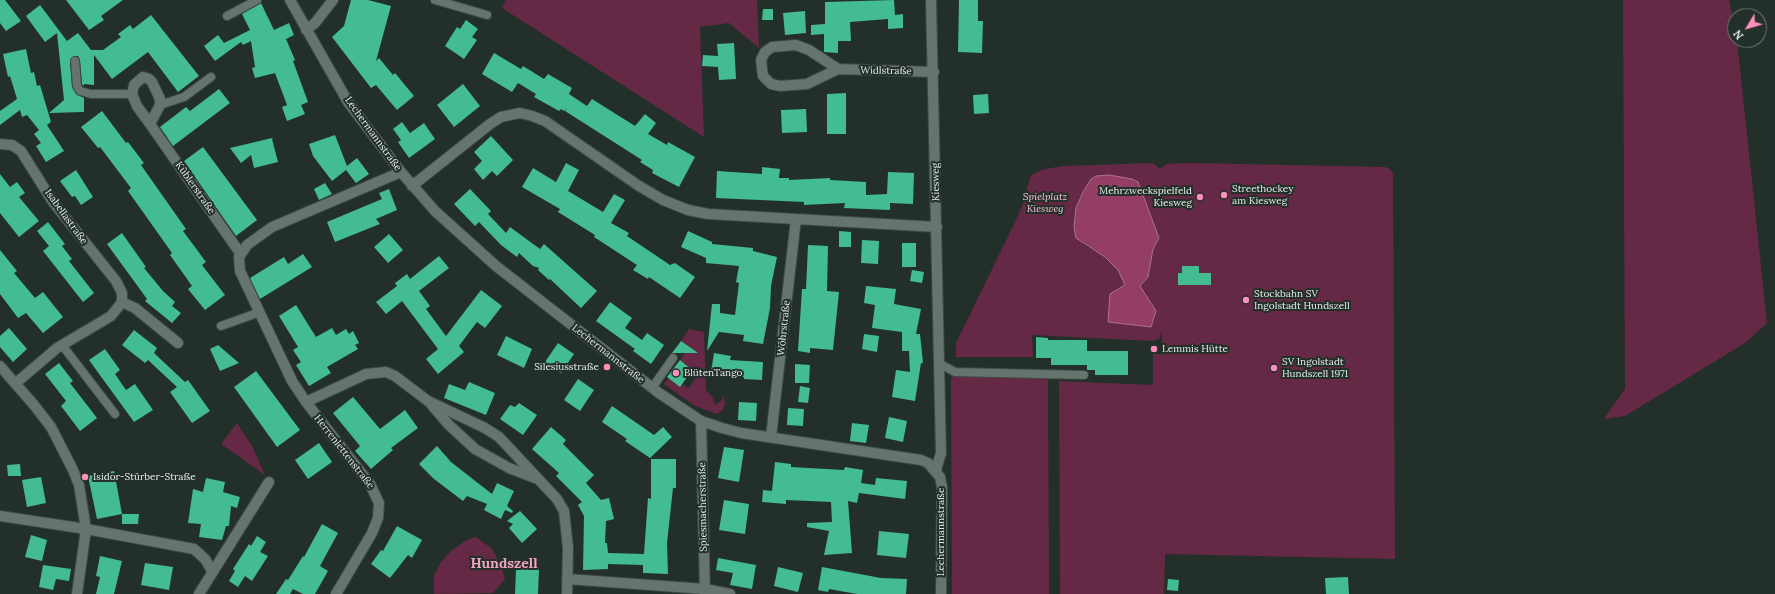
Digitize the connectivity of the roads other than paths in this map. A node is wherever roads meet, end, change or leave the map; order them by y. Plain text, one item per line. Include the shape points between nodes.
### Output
1 (257, 0) edge
2 (290, 0) edge
3 (333, 0) edge
4 (435, 0) edge
5 (931, 0) edge
6 (487, 15) dead end
7 (227, 16) dead end
8 (306, 30) junction
9 (76, 62) dead end
10 (838, 69) junction
11 (934, 72) junction
12 (211, 77) dead end
13 (132, 94) junction
14 (160, 105) junction
15 (150, 124) junction
16 (0, 144) edge
17 (401, 172) junction
18 (412, 186) junction
19 (796, 219) junction
20 (937, 227) junction
21 (240, 253) junction
22 (122, 302) junction
23 (260, 312) junction
24 (221, 326) dead end
25 (178, 343) dead end
26 (62, 346) junction
27 (673, 358) dead end
28 (940, 364) junction
29 (0, 366) edge
30 (1084, 376) dead end
31 (16, 383) junction
32 (652, 388) junction
33 (428, 401) junction
34 (306, 402) junction
35 (115, 414) dead end
36 (701, 421) junction
37 (771, 437) junction
38 (936, 470) junction
39 (537, 479) junction
40 (269, 482) dead end
41 (0, 516) edge
42 (86, 529) junction
43 (212, 571) junction
44 (567, 579) junction
45 (705, 592) edge
46 (77, 594) edge
47 (199, 594) edge
48 (336, 594) edge
49 (567, 594) edge
50 (730, 594) edge
51 (940, 594) edge

1 - 7 lane
2 - 8 street, Lechermannstraße
3 - 8 street via 320,18
4 - 6 lane
5 - 11 street, Kiesweg
8 - 17 street, Lechermannstraße via 348,102
9 - 13 lane via 77,86 80,91 97,94
10 - 10 street, Widlstraße via 809,50 796,45 772,47 765,52 761,60 764,76 771,84 780,86 807,84
10 - 11 street, Widlstraße
11 - 20 street, Kiesweg
12 - 14 lane via 184,96
13 - 14 street via 136,82 146,77 159,94
13 - 15 street, Küblerstraße
14 - 15 street
15 - 21 street, Küblerstraße
16 - 22 street, Isabellastraße via 12,145 21,151 53,202 116,281 122,293
17 - 18 street, Lechermannstraße
17 - 21 street via 272,227
18 - 19 street via 501,116 520,113 545,122 639,186 663,200 688,210 708,214
18 - 32 street, Lechermannstraße via 462,237 496,266
19 - 20 street
19 - 37 street, Wöhrstraße
20 - 28 street, Kiesweg
21 - 23 street, Herrenlettenstraße via 240,271
22 - 25 street via 135,308
22 - 26 street via 105,321
23 - 24 lane
23 - 34 street, Herrenlettenstraße via 281,359
26 - 31 street
26 - 35 lane
27 - 32 lane
28 - 30 lane via 955,372
28 - 38 street, Kiesweg via 941,453
29 - 31 street
31 - 42 street via 51,428 70,464 80,492
32 - 36 street, Lechermannstraße
33 - 34 street via 395,376 386,372 376,372 357,377
33 - 39 street via 475,449 509,468
33 - 39 street via 499,437
34 - 48 street, Herrenlettenstraße via 370,484 379,503 378,518 372,533
36 - 37 street, Lechermannstraße via 741,433
36 - 45 street, Spiesmacherstraße
37 - 38 street, Lechermannstraße via 921,460
38 - 51 street, Lechermannstraße via 942,487
39 - 44 street via 557,499 564,511 568,548
40 - 43 street
41 - 42 street
42 - 43 street via 194,549 205,559
42 - 46 street
43 - 47 street
44 - 45 street
44 - 49 street
45 - 50 street

